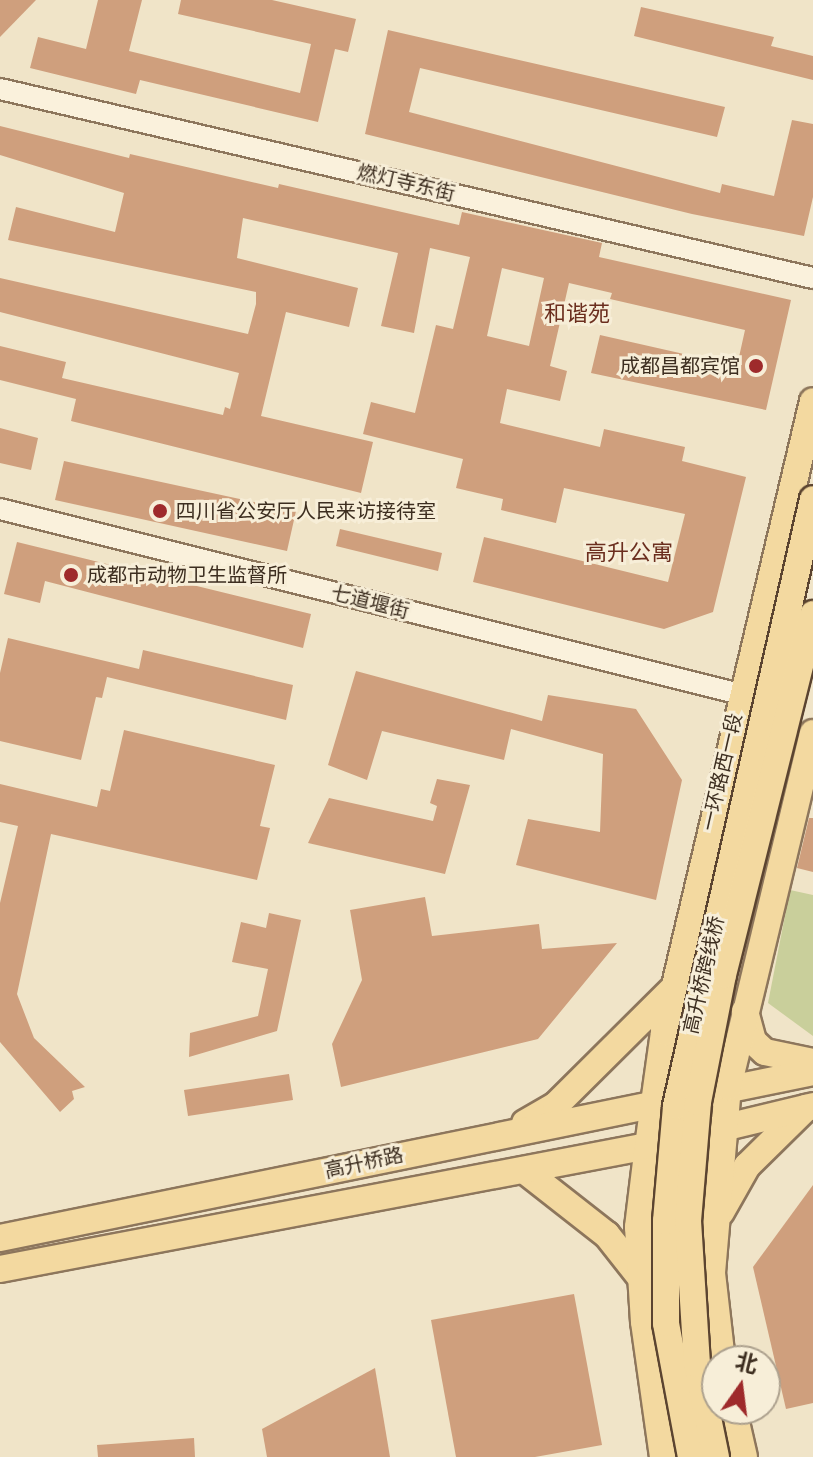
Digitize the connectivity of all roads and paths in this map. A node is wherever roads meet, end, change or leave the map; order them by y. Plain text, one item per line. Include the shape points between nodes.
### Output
1 (0, 89) edge
2 (813, 278) edge
3 (813, 401) edge
4 (813, 499) edge
5 (0, 509) edge
6 (813, 614) edge
7 (740, 694) junction
8 (813, 733) edge
9 (673, 989) junction
10 (745, 1010) junction
11 (813, 1062) edge
12 (813, 1072) edge
13 (728, 1087) junction
14 (656, 1102) junction
15 (810, 1107) edge
16 (724, 1126) junction
17 (510, 1133) junction
18 (648, 1146) junction
19 (524, 1170) junction
20 (715, 1226) junction
21 (0, 1238) edge
22 (0, 1269) edge
23 (641, 1278) junction
24 (719, 1345) edge
25 (737, 1425) edge
26 (663, 1457) edge
27 (691, 1457) edge
28 (716, 1457) edge
29 (744, 1457) edge

1 - 2 street, 燃灯寺东街
3 - 7 main road, 一环路西一段
4 - 27 main road, 高升桥跨线桥, bridge via 676,1106 666,1221 666,1323
5 - 7 street, 七道堰街
6 - 28 main road, 高升桥跨线桥, bridge via 723,975 698,1102 688,1221 697,1364
7 - 9 main road, 一环路西一段
8 - 10 main road
9 - 14 main road, 一环路西一段
9 - 17 main road via 556,1105
10 - 11 main road via 753,1041 765,1052
10 - 13 main road
12 - 13 main road, 高升桥路
13 - 14 main road, 高升桥路
13 - 16 main road
14 - 17 main road, 高升桥路
14 - 18 main road, 一环路西一段
15 - 16 main road, 高升桥路
15 - 20 main road via 747,1166
16 - 18 main road, 高升桥路
16 - 20 main road
17 - 21 main road, 高升桥路
18 - 19 main road, 高升桥路
18 - 23 main road, 一环路西一段 via 638,1227
19 - 22 main road, 高升桥路
19 - 23 main road via 607,1235
20 - 24 main road via 714,1313
23 - 26 main road, 一环路西一段
25 - 29 main road

